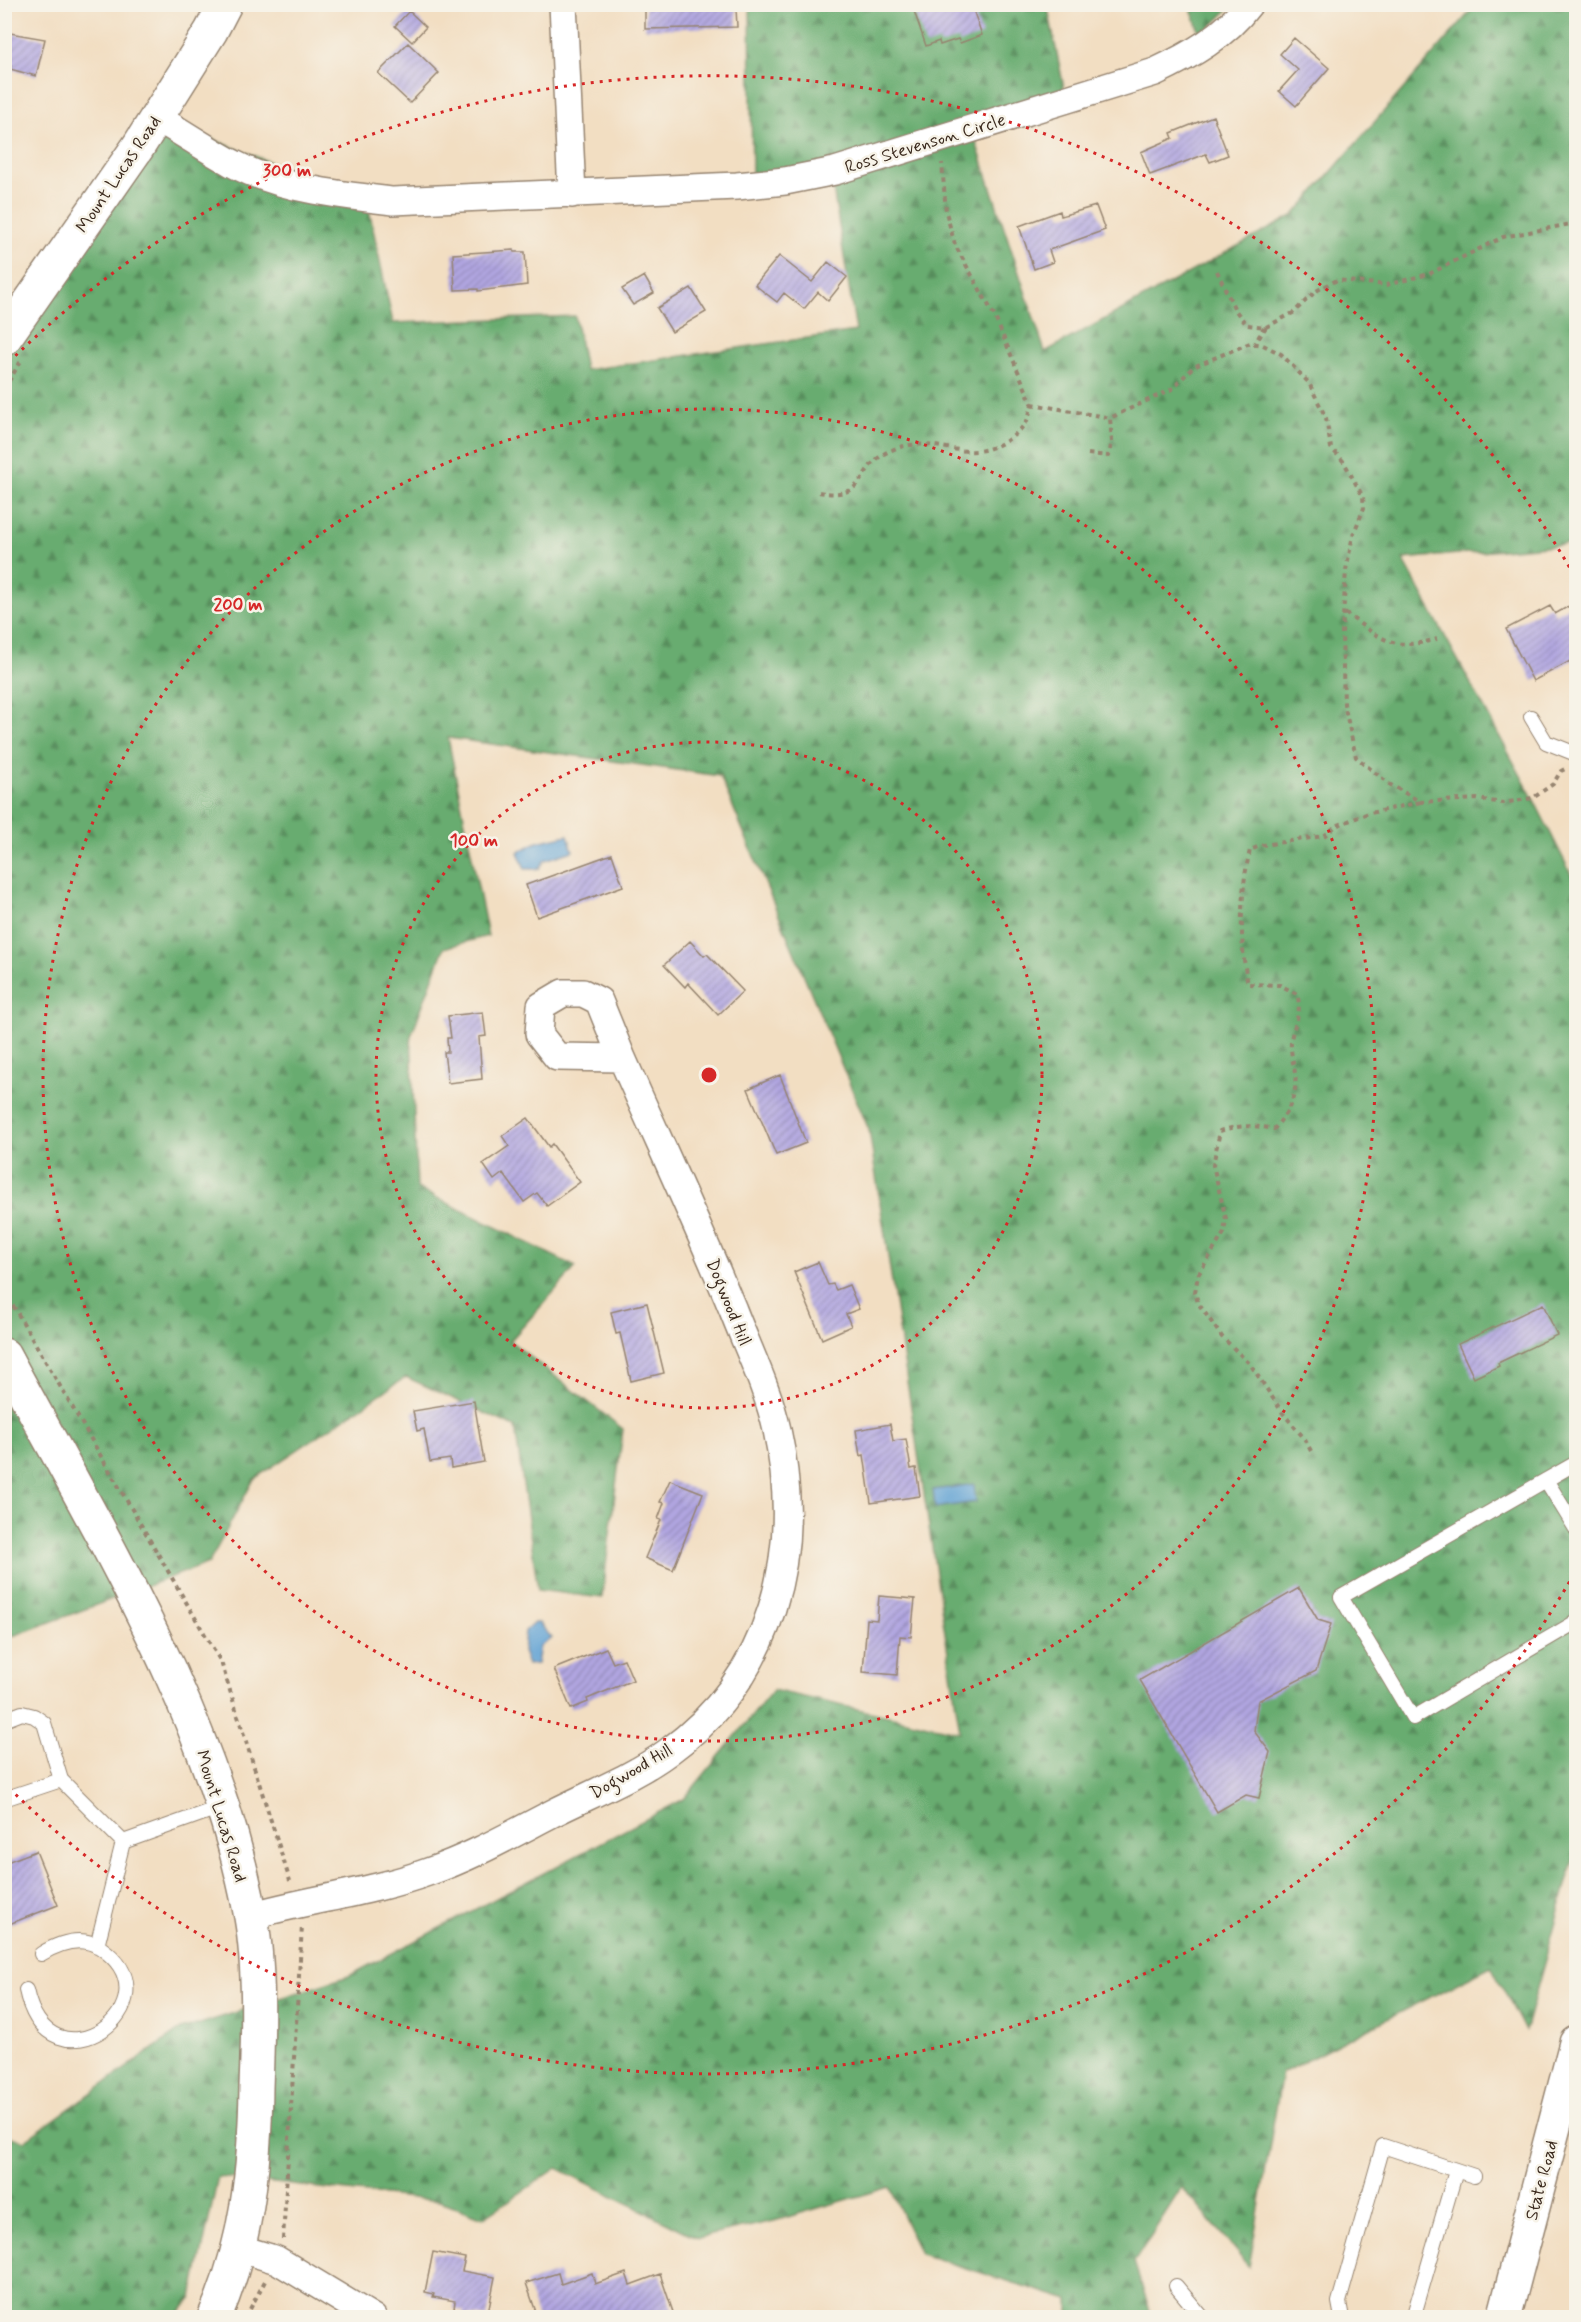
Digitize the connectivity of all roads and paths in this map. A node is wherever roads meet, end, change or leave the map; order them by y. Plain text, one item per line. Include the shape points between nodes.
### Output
1 (225, 4) edge
2 (563, 4) edge
3 (1249, 4) edge
4 (157, 118) junction
5 (942, 159) dead end
6 (572, 194) junction
7 (1576, 223) edge
8 (1217, 271) dead end
9 (1265, 327) junction
10 (4, 339) edge
11 (1255, 344) junction
12 (1032, 404) junction
13 (1110, 418) junction
14 (1088, 454) dead end
15 (819, 492) dead end
16 (1344, 612) junction
17 (1437, 639) dead end
18 (1531, 717) dead end
19 (1576, 754) edge
20 (1576, 763) edge
21 (1420, 802) junction
22 (622, 1058) dead end
23 (5, 1357) edge
24 (1311, 1451) dead end
25 (1576, 1463) edge
26 (1546, 1480) junction
27 (1576, 1529) edge
28 (1576, 1622) edge
29 (4, 1719) edge
30 (62, 1780) junction
31 (4, 1799) edge
32 (221, 1807) junction
33 (123, 1842) junction
34 (250, 1916) junction
35 (97, 1946) junction
36 (41, 1954) dead end
37 (26, 1990) dead end
38 (1576, 2043) edge
39 (1456, 2171) junction
40 (1474, 2176) dead end
41 (238, 2248) junction
42 (1176, 2286) dead end
43 (214, 2318) edge
44 (372, 2318) edge
45 (1203, 2318) edge
46 (1342, 2318) edge
47 (1413, 2318) edge
48 (1504, 2318) edge

1 - 4 main road, Mount Lucas Road
2 - 6 street
3 - 6 street, Ross Stevenson Circle via 1217,37 1188,57 1155,72 835,171 737,186
4 - 6 street, Ross Stevenson Circle via 233,164 301,187 343,195 393,201
4 - 10 main road, Mount Lucas Road
5 - 12 path via 946,212 955,245 994,315
7 - 9 path via 1503,237 1429,274 1386,285 1337,280 1316,291 1293,313
8 - 9 path via 1235,310 1247,325
9 - 11 path
11 - 13 path via 1193,367 1172,389
11 - 16 path via 1281,354 1309,383 1326,418 1331,448 1361,489 1364,508 1349,550
12 - 13 path
12 - 15 path via 1025,424 1003,444 970,452 935,444 906,444 883,453 854,489 840,496
13 - 14 path via 1109,456
16 - 17 path via 1379,637 1404,646
16 - 21 path via 1344,704 1356,757 1389,784
18 - 19 lane via 1545,742
20 - 21 path via 1561,771 1553,784 1533,798 1503,803 1476,799
21 - 24 path via 1366,814 1336,826 1324,836 1250,850 1244,874 1244,961 1248,984 1280,985 1297,994 1300,1005 1292,1036 1295,1089 1292,1105 1274,1129 1258,1126 1220,1131 1213,1165 1227,1219 1224,1233 1198,1275 1195,1293 1222,1337 1250,1364
22 - 34 street, Dogwood Hill via 687,1198 777,1428 787,1514 784,1557 767,1627 743,1672 699,1726 634,1773 428,1872
23 - 32 main road, Mount Lucas Road via 168,1664
25 - 26 lane
26 - 27 lane
26 - 28 lane via 1341,1598 1413,1718
29 - 30 lane via 22,1713 44,1723
30 - 31 lane
30 - 33 lane
32 - 33 lane
32 - 34 main road, Mount Lucas Road
33 - 35 lane
34 - 41 main road, Mount Lucas Road via 257,2051 255,2138
35 - 36 lane via 81,1941 64,1942
35 - 37 lane via 121,1968 126,1984 125,2001 108,2028 78,2040 63,2038 36,2020
38 - 48 main road, State Road
39 - 40 lane
39 - 46 lane via 1383,2146 1339,2302
39 - 47 lane
41 - 43 main road, Mount Lucas Road
41 - 44 street via 277,2260
42 - 45 lane

